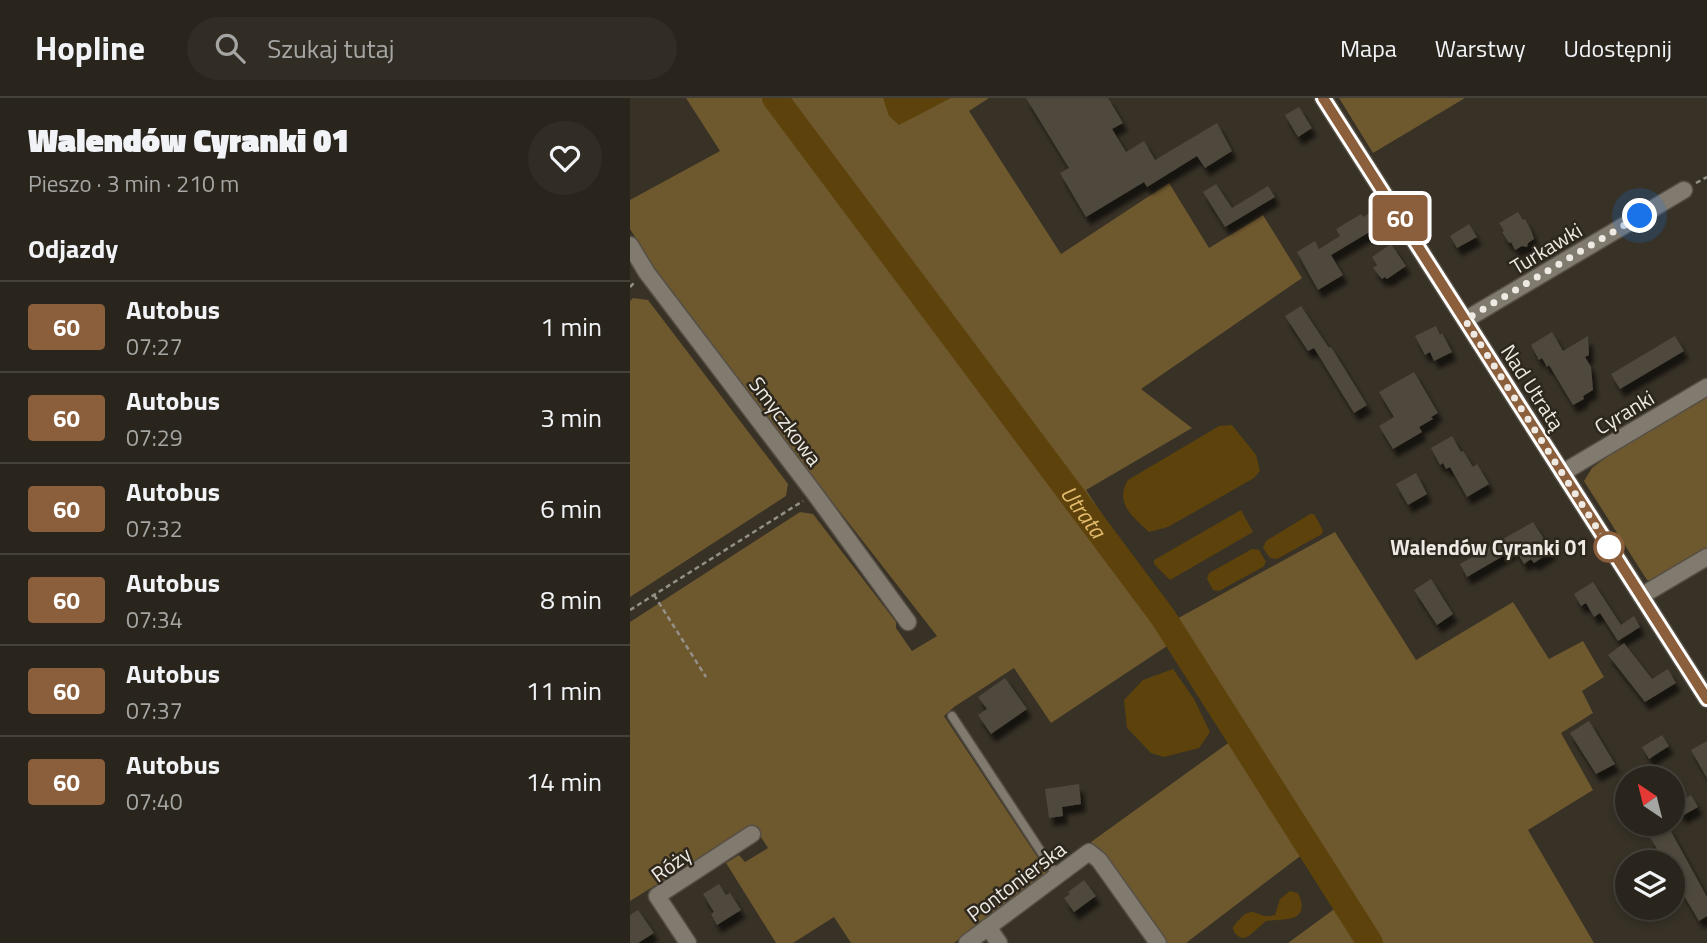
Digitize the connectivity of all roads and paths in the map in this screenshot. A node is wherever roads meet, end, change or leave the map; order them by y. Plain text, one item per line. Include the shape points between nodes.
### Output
1 (1323, 98) edge
2 (1684, 190) dead end
3 (630, 245) edge
4 (1465, 320) junction
5 (1707, 387) edge
6 (1562, 473) junction
7 (815, 494) junction
8 (1707, 558) edge
9 (654, 595) junction
10 (1640, 596) junction
11 (630, 610) edge
12 (908, 622) dead end
13 (706, 677) dead end
14 (1707, 699) edge
15 (952, 716) dead end
16 (752, 834) dead end
17 (1057, 876) junction
18 (988, 928) junction
19 (688, 943) edge
20 (967, 943) edge
21 (999, 943) edge
22 (1158, 943) edge

1 - 4 street, Nad Utratą
2 - 4 street, Turkawki
3 - 7 street, Smyczkowa
4 - 6 street, Nad Utratą
5 - 6 street, Cyranki
6 - 10 street, Nad Utratą
7 - 9 path
7 - 12 street, Smyczkowa
8 - 10 street
9 - 11 path
9 - 13 path
10 - 14 street, Nad Utratą
15 - 17 lane
16 - 19 street, Róży via 657,896
17 - 18 street, Pontonierska
17 - 22 street, Pontonierska via 1089,852
18 - 20 street, Pontonierska
18 - 21 street

